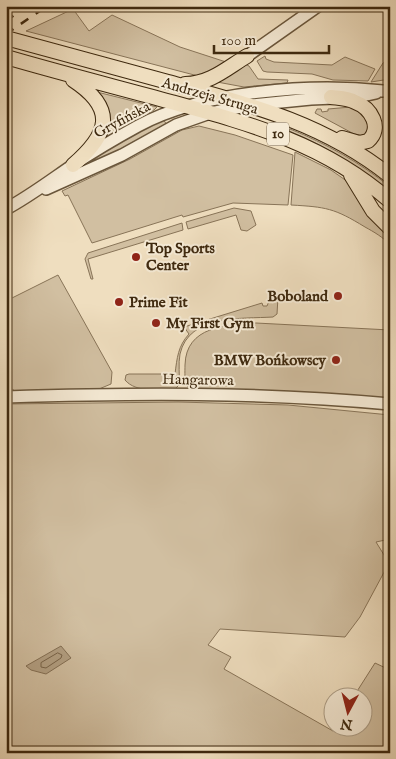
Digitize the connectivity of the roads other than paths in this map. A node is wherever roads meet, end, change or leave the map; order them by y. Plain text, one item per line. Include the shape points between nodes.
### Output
1 (318, 6) edge
2 (6, 38) edge
3 (247, 56) joint
4 (6, 57) edge
5 (57, 72) junction
6 (174, 83) junction
7 (387, 90) edge
8 (331, 97) junction
9 (225, 98) junction
10 (252, 105) junction
11 (188, 107) junction
12 (210, 113) junction
13 (297, 122) junction
14 (73, 165) junction
15 (342, 166) junction
16 (390, 176) edge
17 (34, 193) junction
18 (390, 200) edge
19 (6, 209) edge
20 (390, 228) edge
21 (6, 397) edge
22 (390, 404) edge

1 - 3 street
2 - 6 main road, Andrzeja Struga / 10
3 - 6 main road via 208,81
4 - 5 main road, Andrzeja Struga / 10
5 - 11 main road, Andrzeja Struga / 10
5 - 14 main road via 93,95 102,114 99,138
6 - 9 main road, Andrzeja Struga / 10
7 - 8 street, Gryfińska via 363,96
7 - 9 street, Gryfińska via 322,88
8 - 10 street, Gryfińska
8 - 13 main road via 352,100 366,108 375,123 370,139 362,143 352,142
9 - 10 main road, Andrzeja Struga / 10
9 - 11 street, Gryfińska
10 - 12 street, Gryfińska
10 - 13 main road, Andrzeja Struga / 10
11 - 12 main road, Andrzeja Struga / 10
11 - 14 street, Gryfińska via 139,126
12 - 15 main road, Andrzeja Struga / 10 via 277,134
12 - 17 street, Gryfińska via 176,125 103,164
13 - 16 main road, Andrzeja Struga / 10 via 346,146
14 - 17 street, Gryfińska
15 - 18 main road, Andrzeja Struga / 10
15 - 20 main road via 373,211
17 - 19 street, Gryfińska
21 - 22 street, Hangarowa via 190,394

